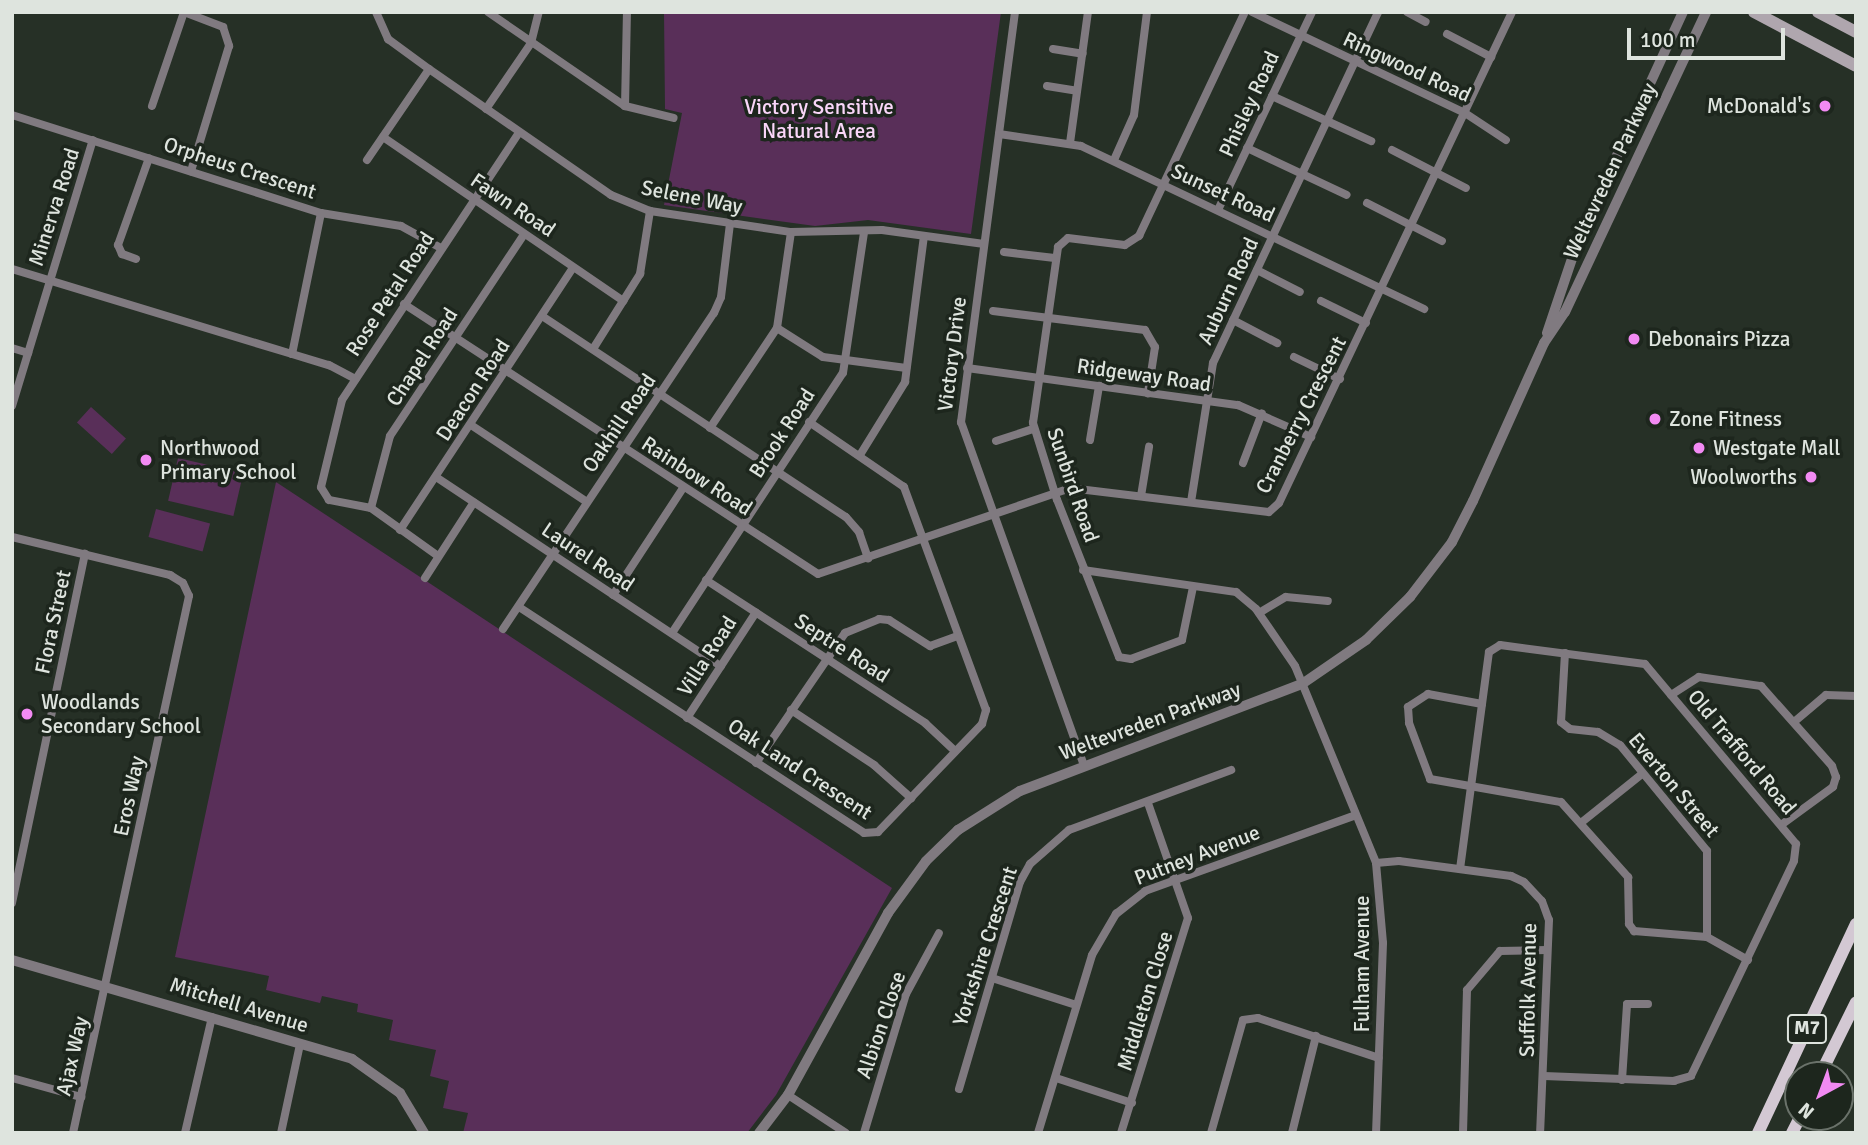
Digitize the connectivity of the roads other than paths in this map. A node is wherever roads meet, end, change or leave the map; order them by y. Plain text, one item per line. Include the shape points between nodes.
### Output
1 (184, 12) edge
2 (376, 12) edge
3 (488, 12) edge
4 (539, 12) edge
5 (627, 12) edge
6 (1015, 12) edge
7 (1079, 12) edge
8 (1147, 12) edge
9 (1245, 12) edge
10 (1252, 12) edge
11 (1312, 12) edge
12 (1378, 12) edge
13 (1407, 12) edge
14 (1512, 12) edge
15 (1683, 12) edge
16 (1706, 12) edge
17 (1754, 12) edge
18 (1818, 12) edge
19 (1088, 13) edge
20 (1426, 22) dead end
21 (1856, 32) edge
22 (1447, 34) dead end
23 (1301, 36) junction
24 (531, 43) junction
25 (1053, 49) dead end
26 (1083, 54) junction
27 (1491, 57) junction
28 (1354, 62) junction
29 (1856, 66) edge
30 (429, 69) junction
31 (1047, 86) dead end
32 (1077, 91) junction
33 (1272, 96) junction
34 (152, 106) dead end
35 (625, 106) junction
36 (486, 109) junction
37 (1465, 113) junction
38 (12, 116) edge
39 (674, 118) dead end
40 (1327, 120) junction
41 (519, 133) junction
42 (999, 134) junction
43 (383, 137) junction
44 (93, 140) junction
45 (1506, 140) dead end
46 (1371, 141) dead end
47 (1070, 143) junction
48 (1247, 148) junction
49 (1392, 150) dead end
50 (149, 158) junction
51 (368, 160) dead end
52 (1114, 160) junction
53 (191, 171) junction
54 (1302, 173) junction
55 (1436, 173) junction
56 (1164, 185) junction
57 (1466, 188) dead end
58 (1347, 195) dead end
59 (474, 199) junction
60 (1367, 203) dead end
61 (1218, 210) junction
62 (650, 211) junction
63 (321, 213) junction
64 (730, 224) junction
65 (1410, 226) junction
66 (791, 232) junction
67 (864, 232) junction
68 (523, 234) junction
69 (924, 236) junction
70 (1273, 236) junction
71 (1442, 241) dead end
72 (984, 244) junction
73 (441, 248) junction
74 (1004, 252) dead end
75 (1055, 258) junction
76 (135, 259) dead end
77 (573, 268) junction
78 (12, 269) edge
79 (1257, 270) junction
80 (49, 280) junction
81 (1381, 288) junction
82 (1300, 292) dead end
83 (623, 301) junction
84 (1321, 301) dead end
85 (404, 304) junction
86 (1424, 309) dead end
87 (993, 311) dead end
88 (542, 316) junction
89 (1047, 317) junction
90 (1233, 320) junction
91 (1366, 323) junction
92 (777, 328) junction
93 (456, 337) junction
94 (1277, 343) dead end
95 (1544, 343) junction
96 (12, 348) edge
97 (593, 349) junction
98 (28, 353) junction
99 (292, 354) junction
100 (1294, 357) dead end
101 (847, 359) junction
102 (906, 368) junction
103 (967, 368) junction
104 (506, 371) junction
105 (355, 379) junction
106 (1039, 379) junction
107 (1340, 379) junction
108 (1099, 386) junction
109 (1148, 393) junction
110 (659, 394) junction
111 (1203, 400) junction
112 (13, 403) edge
113 (1262, 413) junction
114 (810, 422) junction
115 (471, 425) junction
116 (710, 428) junction
117 (1034, 429) junction
118 (1311, 437) junction
119 (1090, 440) dead end
120 (996, 441) dead end
121 (1149, 447) dead end
122 (624, 448) junction
123 (860, 455) junction
124 (1243, 463) dead end
125 (777, 472) junction
126 (436, 477) junction
127 (683, 488) junction
128 (1054, 491) junction
129 (1141, 496) junction
130 (474, 502) junction
131 (587, 502) junction
132 (1191, 502) junction
133 (371, 508) junction
134 (992, 513) junction
135 (743, 526) junction
136 (400, 530) junction
137 (12, 537) edge
138 (923, 540) junction
139 (85, 554) junction
140 (554, 554) junction
141 (438, 556) junction
142 (868, 558) junction
143 (1083, 570) junction
144 (425, 578) dead end
145 (706, 580) junction
146 (1193, 587) junction
147 (614, 595) junction
148 (1328, 601) dead end
149 (519, 607) junction
150 (756, 612) junction
151 (1259, 613) junction
152 (503, 629) dead end
153 (672, 633) junction
154 (958, 636) junction
155 (1565, 653) junction
156 (826, 657) junction
157 (720, 666) junction
158 (1302, 684) junction
159 (1671, 695) junction
160 (1856, 696) edge
161 (1482, 704) junction
162 (791, 710) junction
163 (687, 718) junction
164 (1794, 722) junction
165 (955, 751) junction
166 (756, 763) junction
167 (1083, 765) junction
168 (1231, 770) dead end
169 (1642, 774) junction
170 (1471, 789) junction
171 (911, 798) junction
172 (1148, 803) junction
173 (1356, 815) junction
174 (1582, 822) junction
175 (1781, 825) junction
176 (1376, 863) junction
177 (1460, 869) junction
178 (1175, 880) junction
179 (12, 903) edge
180 (1856, 924) edge
181 (939, 933) dead end
182 (1707, 937) junction
183 (1547, 950) junction
184 (12, 960) edge
185 (1748, 960) junction
186 (992, 978) junction
187 (106, 986) junction
188 (1856, 1002) edge
189 (1648, 1004) dead end
190 (1076, 1005) junction
191 (212, 1017) junction
192 (1316, 1036) junction
193 (300, 1044) junction
194 (1379, 1058) junction
195 (1827, 1061) edge
196 (1544, 1076) junction
197 (1056, 1077) junction
198 (12, 1078) edge
199 (1622, 1080) junction
200 (959, 1088) dead end
201 (788, 1095) junction
202 (80, 1097) junction
203 (1132, 1103) junction
204 (73, 1133) edge
205 (185, 1133) edge
206 (281, 1133) edge
207 (424, 1133) edge
208 (759, 1133) edge
209 (846, 1133) edge
210 (864, 1133) edge
211 (1038, 1133) edge
212 (1121, 1133) edge
213 (1211, 1133) edge
214 (1292, 1133) edge
215 (1376, 1133) edge
216 (1463, 1133) edge
217 (1540, 1133) edge
218 (1758, 1133) edge

1 - 34 street
1 - 53 street via 219,24 229,40
2 - 30 street, Selene Way via 388,39
3 - 24 street
4 - 24 street
5 - 35 street
6 - 42 street, Victory Drive
7 - 19 street
8 - 52 street via 1133,115
9 - 56 street
10 - 23 street, Ringwood Road
11 - 23 street, Phisley Road
12 - 28 street, Auburn Road
13 - 20 street
14 - 27 street, Cranberry Crescent
15 - 95 street, Weltevreden Parkway via 1579,238
16 - 95 street, Weltevreden Parkway via 1565,312
17 - 29 main road
18 - 21 main road
19 - 26 street
22 - 27 street
23 - 28 street, Ringwood Road
23 - 33 street, Phisley Road
24 - 35 street
24 - 36 street
25 - 26 street
26 - 32 street
27 - 37 street, Cranberry Crescent
28 - 37 street, Ringwood Road
28 - 40 street, Auburn Road
30 - 36 street, Selene Way
30 - 43 street
31 - 32 street
32 - 47 street
33 - 40 street
33 - 48 street, Phisley Road
35 - 39 street
36 - 41 street, Selene Way
37 - 45 street, Ringwood Road
37 - 55 street, Cranberry Crescent
38 - 44 street, Orpheus Crescent
40 - 46 street
40 - 54 street, Auburn Road
41 - 59 street, Rose Petal Road
41 - 62 street, Selene Way via 611,195
42 - 47 street, Sunset Road
42 - 72 street, Victory Drive
43 - 51 street
43 - 59 street, Fawn Road
44 - 50 street, Orpheus Crescent
44 - 80 street, Minerva Road
47 - 52 street, Sunset Road
48 - 54 street
48 - 61 street, Phisley Road
49 - 55 street
50 - 53 street, Orpheus Crescent
50 - 76 street via 118,245 119,252
52 - 56 street, Sunset Road
53 - 63 street, Orpheus Crescent
54 - 58 street
54 - 70 street, Auburn Road
55 - 57 street
55 - 65 street, Cranberry Crescent
56 - 61 street, Sunset Road
56 - 75 street via 1135,241 1125,245 1068,238 1059,244
59 - 68 street, Fawn Road
59 - 73 street, Rose Petal Road
60 - 65 street
61 - 70 street, Sunset Road
62 - 64 street, Selene Way
62 - 83 street via 643,267
63 - 73 street via 401,226
63 - 99 street, Orpheus Crescent
64 - 66 street, Selene Way
64 - 110 street, Oakhill Road via 719,304
65 - 71 street
65 - 81 street, Cranberry Crescent
66 - 67 street, Selene Way
66 - 92 street
67 - 69 street, Selene Way
67 - 101 street, Brook Road
68 - 77 street, Fawn Road
68 - 93 street, Chapel Road
69 - 72 street, Selene Way
69 - 102 street
70 - 79 street, Auburn Road
70 - 81 street, Sunset Road
72 - 103 street, Victory Drive
73 - 85 street, Rose Petal Road
74 - 75 street
75 - 89 street, Sunbird Road
77 - 83 street, Fawn Road
77 - 88 street, Deacon Road
78 - 80 street
79 - 82 street
79 - 90 street, Auburn Road
80 - 98 street, Minerva Road
80 - 99 street
81 - 86 street, Sunset Road
81 - 91 street, Cranberry Crescent
83 - 97 street
84 - 91 street
85 - 93 street, Rainbow Road
85 - 105 street, Rose Petal Road
87 - 89 street
88 - 97 street
88 - 104 street, Deacon Road
89 - 106 street, Sunbird Road
89 - 109 street via 1147,331 1155,347
90 - 94 street
90 - 111 street, Auburn Road via 1213,363
91 - 107 street, Cranberry Crescent
92 - 101 street via 818,355
92 - 116 street
93 - 104 street, Rainbow Road
93 - 133 street, Chapel Road via 387,444
95 - 158 street, Weltevreden Parkway via 1473,501 1434,568 1381,627
96 - 98 street
97 - 110 street
98 - 112 street, Minerva Road
99 - 105 street
100 - 107 street
101 - 102 street
101 - 114 street, Brook Road via 843,373
102 - 123 street via 900,396
103 - 106 street, Ridgeway Road
103 - 134 street, Victory Drive via 961,422
104 - 115 street, Deacon Road
104 - 122 street, Rainbow Road
105 - 133 street, Rose Petal Road via 337,414 322,496
106 - 108 street, Ridgeway Road
106 - 117 street, Sunbird Road
107 - 118 street, Cranberry Crescent
108 - 109 street, Ridgeway Road
108 - 119 street
109 - 111 street, Ridgeway Road
110 - 116 street
110 - 122 street, Oakhill Road
111 - 113 street, Ridgeway Road
111 - 132 street, Auburn Road
113 - 118 street, Ridgeway Road
113 - 124 street
114 - 123 street, Oak Land Crescent
114 - 125 street, Brook Road
115 - 126 street, Deacon Road
115 - 131 street
116 - 125 street
117 - 120 street
117 - 128 street, Sunbird Road
118 - 132 street, Cranberry Crescent via 1272,510
121 - 129 street
122 - 127 street, Rainbow Road
122 - 131 street, Oakhill Road
123 - 138 street, Oak Land Crescent via 904,487
125 - 135 street, Brook Road
125 - 142 street via 852,522
126 - 130 street, Laurel Road
126 - 136 street, Deacon Road
127 - 135 street, Rainbow Road
127 - 147 street
128 - 129 street, Cranberry Crescent via 1080,488
128 - 134 street, Cranberry Crescent
128 - 143 street, Sunbird Road
129 - 132 street, Cranberry Crescent
130 - 140 street, Laurel Road
130 - 141 street
131 - 140 street, Oakhill Road
133 - 136 street
134 - 138 street, Rainbow Road
134 - 167 street, Victory Drive
135 - 142 street, Rainbow Road via 818,575
135 - 145 street, Brook Road
136 - 141 street
137 - 139 street, Eros Way
138 - 142 street, Rainbow Road
138 - 154 street, Oak Land Crescent
139 - 179 street, Flora Street
139 - 187 street, Eros Way via 175,577 188,596
140 - 147 street, Laurel Road
140 - 149 street, Oakhill Road
141 - 144 street
143 - 146 street, Sunbird Road
143 - 146 street via 1112,649 1119,657 1131,659 1182,640
145 - 150 street, Septre Road
145 - 153 street, Brook Road
146 - 151 street, Sunbird Road via 1237,592
147 - 153 street, Laurel Road
148 - 151 street via 1286,597
149 - 152 street, Oakhill Road
149 - 163 street, Oak Land Crescent
150 - 156 street, Septre Road
150 - 157 street, Villa Road
151 - 158 street, Sunbird Road
153 - 157 street, Laurel Road
154 - 156 street via 930,646 879,619 845,633
154 - 165 street, Oak Land Crescent via 986,718
155 - 159 street, Old Trafford Road via 1643,663
155 - 161 street, Old Trafford Road via 1494,647
155 - 169 street, Everton Street via 1561,722 1611,737
156 - 162 street
156 - 165 street, Septre Road via 925,723
157 - 163 street, Villa Road
158 - 167 street, Weltevreden Parkway
158 - 173 street, Fulham Avenue
159 - 164 street via 1699,677 1754,683
159 - 175 street, Old Trafford Road
160 - 164 street via 1826,695
161 - 170 street, Old Trafford Road
161 - 170 street via 1428,694 1411,704 1406,713 1427,776 1436,783
162 - 166 street
162 - 171 street via 874,765
163 - 166 street, Oak Land Crescent
164 - 175 street via 1832,766 1836,782
165 - 171 street, Oak Land Crescent
166 - 171 street, Oak Land Crescent via 872,835
167 - 201 street, Weltevreden Parkway via 995,804 958,830 926,861 888,913
168 - 172 street, Yorkshire Crescent
169 - 174 street
169 - 182 street, Everton Street via 1709,856
170 - 174 street via 1556,800
170 - 177 street, Old Trafford Road
172 - 178 street
172 - 186 street, Yorkshire Crescent via 1069,830 1030,864 1020,882
173 - 176 street, Fulham Avenue
173 - 178 street, Putney Avenue
174 - 182 street via 1630,880 1629,924 1634,931
175 - 185 street, Old Trafford Road via 1797,852
176 - 177 street, Suffolk Avenue via 1399,861
176 - 194 street, Fulham Avenue via 1383,943
177 - 183 street, Suffolk Avenue via 1524,882 1548,915
178 - 190 street, Putney Avenue via 1138,895 1105,928
178 - 203 street, Middleton Close via 1188,918
180 - 218 main road, M7
181 - 210 street, Albion Close via 906,994
182 - 185 street
183 - 196 street, Suffolk Avenue
183 - 216 street via 1500,951 1467,990
184 - 187 street, Mitchell Avenue
185 - 199 street, Old Trafford Road via 1691,1076 1680,1081
186 - 190 street
186 - 200 street, Yorkshire Crescent
187 - 191 street, Mitchell Avenue
187 - 202 street, Ajax Way
188 - 195 main road, M7
189 - 199 street via 1626,1004
190 - 197 street, Putney Avenue
191 - 193 street, Mitchell Avenue
191 - 205 street
192 - 194 street
192 - 213 street via 1258,1018 1243,1020
192 - 214 street
193 - 206 street
193 - 207 street, Mitchell Avenue via 352,1059 387,1080 407,1101
194 - 215 street, Fulham Avenue
196 - 199 street, Old Trafford Road
196 - 217 street, Suffolk Avenue
197 - 203 street
197 - 211 street, Putney Avenue
198 - 202 street
201 - 208 street, Weltevreden Parkway
201 - 209 street
202 - 204 street, Ajax Way
203 - 212 street, Middleton Close

